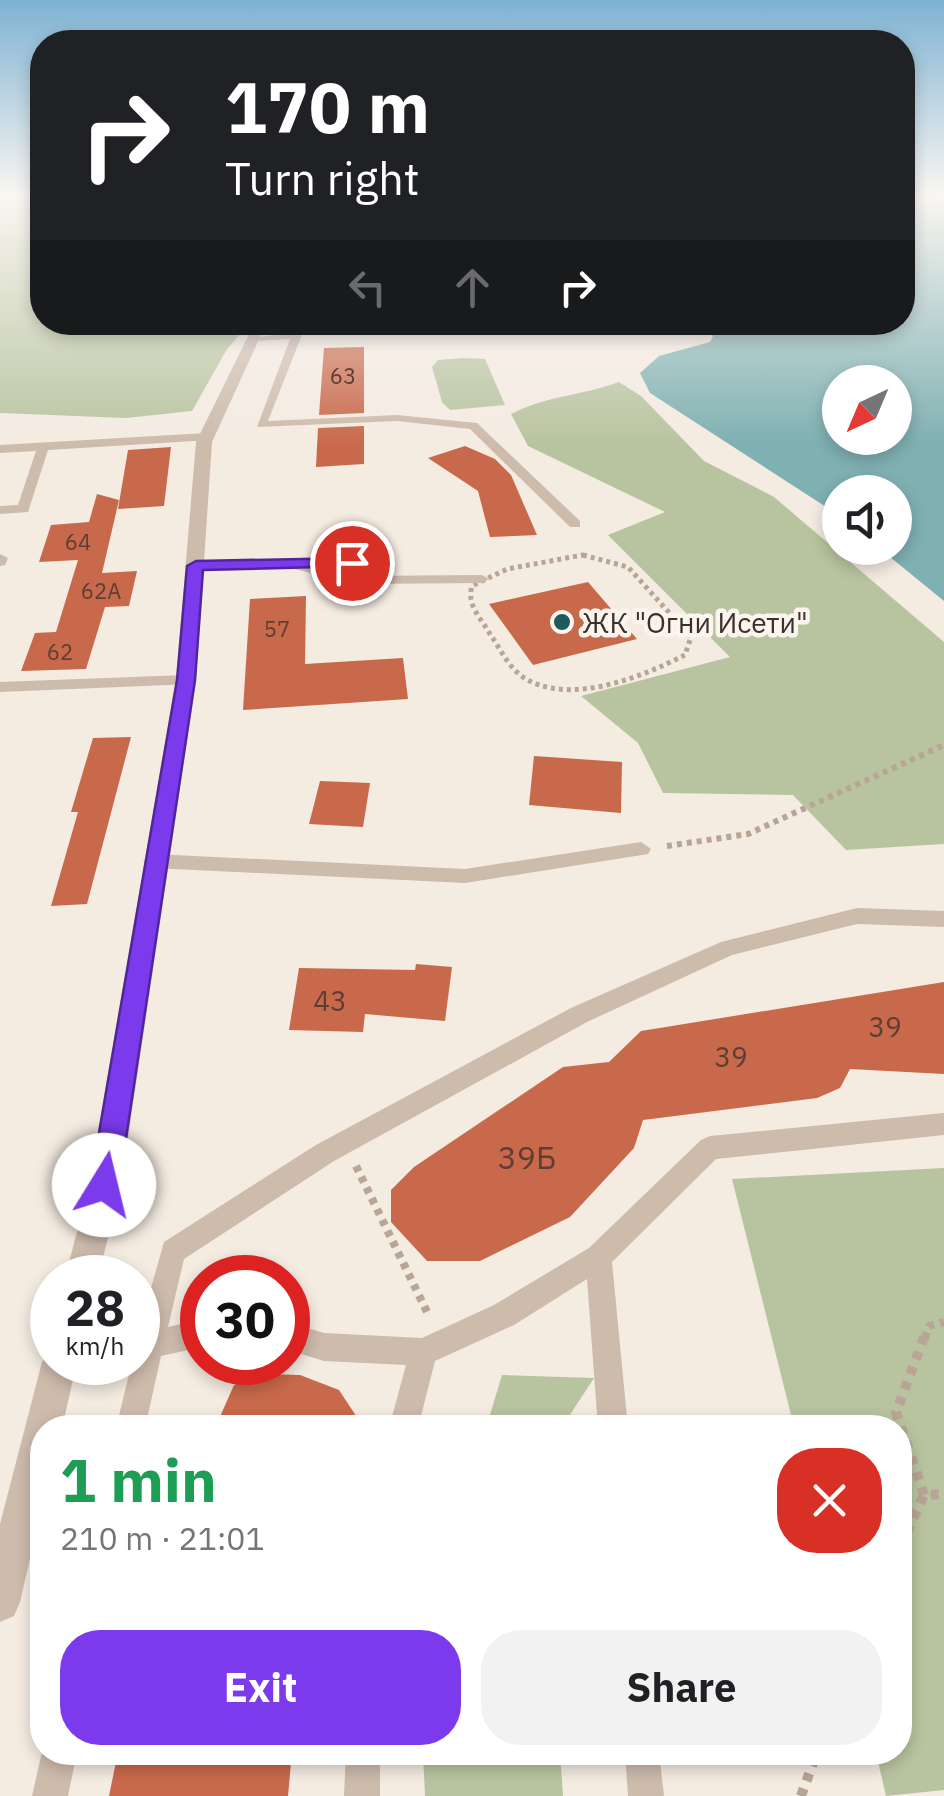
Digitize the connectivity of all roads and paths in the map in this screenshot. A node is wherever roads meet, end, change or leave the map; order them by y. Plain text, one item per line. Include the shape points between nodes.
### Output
1 (255, 335) edge
2 (288, 335) edge
3 (294, 336) joint
4 (206, 437) junction
5 (0, 448) edge
6 (42, 450) dead end
7 (0, 510) edge
8 (575, 524) dead end
9 (352, 563) dead end
10 (292, 564) junction
11 (196, 566) junction
12 (482, 579) junction
13 (186, 680) junction
14 (0, 687) edge
15 (944, 745) edge
16 (641, 849) joint
17 (154, 861) junction
18 (944, 918) edge
19 (944, 1124) edge
20 (344, 1142) junction
21 (87, 1255) edge
22 (598, 1257) junction
23 (160, 1294) edge
24 (944, 1322) edge
25 (310, 1343) edge
26 (433, 1348) junction
27 (54, 1385) edge
28 (137, 1385) edge
29 (47, 1415) edge
30 (132, 1415) edge
31 (407, 1415) edge
32 (612, 1415) edge
33 (897, 1415) edge
34 (912, 1459) edge
35 (30, 1482) edge
36 (944, 1494) edge
37 (924, 1495) junction
38 (912, 1521) edge
39 (0, 1602) edge
40 (57, 1765) edge
41 (363, 1765) edge
42 (643, 1765) edge
43 (812, 1765) edge
44 (50, 1796) edge
45 (362, 1796) edge
46 (646, 1796) edge
47 (801, 1796) edge

1 - 4 street
2 - 3 lane
3 - 8 lane via 261,425 397,418 474,426
4 - 5 lane
4 - 11 street
6 - 7 lane via 23,508
9 - 10 lane
10 - 11 lane
10 - 12 lane via 357,580
11 - 13 street
12 - 12 path via 568,556 604,558 628,567 691,637 686,655 574,690 547,688 518,673 471,605 470,590
13 - 14 lane
13 - 17 street
15 - 16 path via 748,834
16 - 17 lane via 465,876
17 - 21 street via 104,1185
18 - 20 lane via 858,916 728,948 580,1015
19 - 22 lane via 710,1148
20 - 23 lane via 174,1251
20 - 26 path
22 - 26 lane via 504,1315
22 - 32 lane
24 - 33 path via 929,1326
25 - 26 lane
26 - 31 lane
27 - 29 street
28 - 30 lane
34 - 37 path
35 - 39 street
36 - 37 path
37 - 38 path
40 - 44 lane
41 - 45 lane
42 - 46 lane
43 - 47 path

